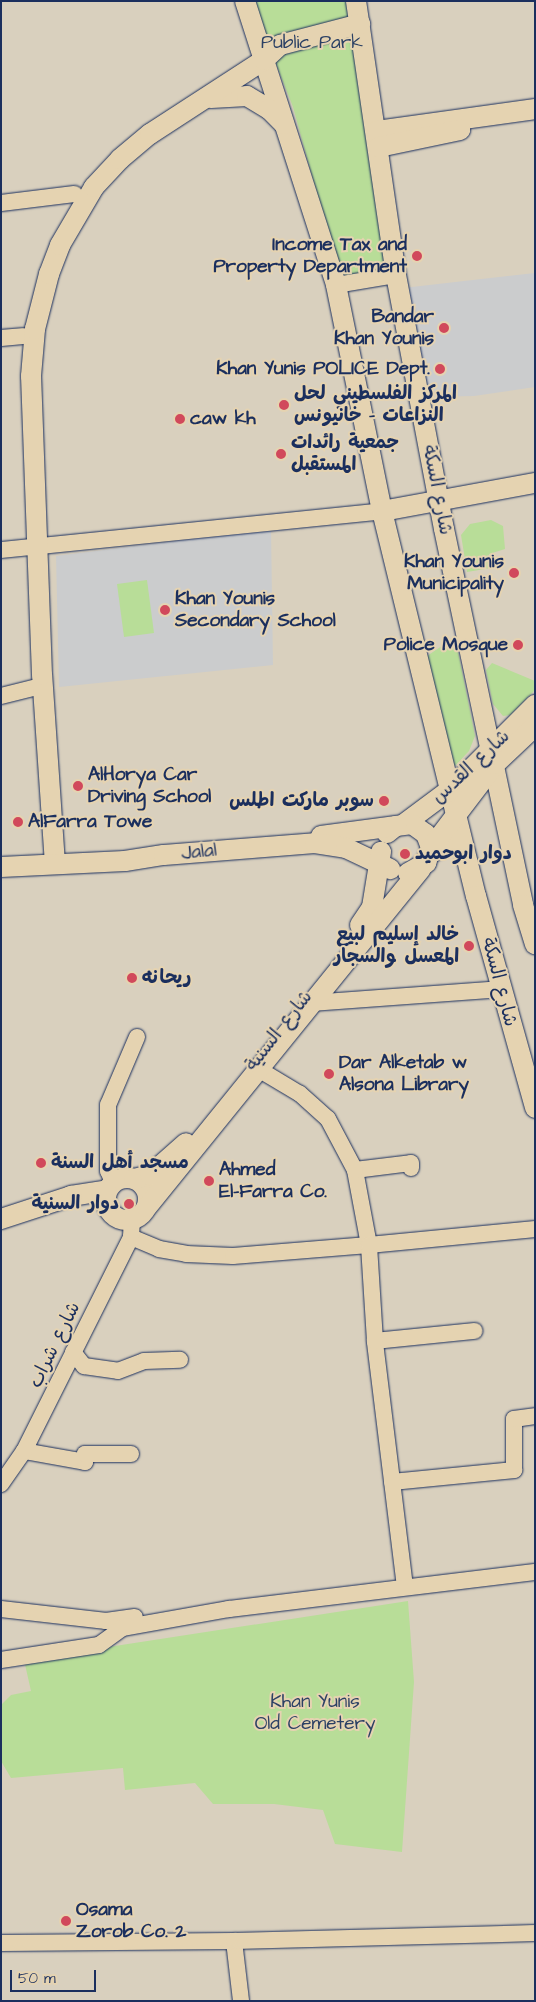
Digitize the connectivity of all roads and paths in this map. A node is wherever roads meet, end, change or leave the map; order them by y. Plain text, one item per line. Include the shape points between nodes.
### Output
1 (245, 1) edge
2 (356, 1) edge
3 (360, 24) junction
4 (253, 25) junction
5 (264, 60) junction
6 (204, 99) junction
7 (535, 109) edge
8 (535, 118) edge
9 (288, 129) junction
10 (378, 139) junction
11 (74, 194) junction
12 (1, 203) edge
13 (396, 275) junction
14 (336, 285) junction
15 (23, 336) junction
16 (1, 338) edge
17 (535, 483) edge
18 (438, 500) junction
19 (382, 511) junction
20 (443, 524) junction
21 (388, 532) junction
22 (34, 547) junction
23 (1, 550) edge
24 (34, 688) junction
25 (1, 696) edge
26 (535, 705) edge
27 (535, 726) edge
28 (493, 757) junction
29 (451, 789) junction
30 (456, 814) junction
31 (400, 825) junction
32 (467, 855) junction
33 (1, 857) edge
34 (427, 857) junction
35 (50, 859) junction
36 (384, 861) junction
37 (1, 867) edge
38 (529, 904) edge
39 (388, 905) joint
40 (535, 944) edge
41 (501, 989) junction
42 (312, 1004) junction
43 (137, 1037) dead end
44 (260, 1070) junction
45 (535, 1108) edge
46 (411, 1168) dead end
47 (355, 1170) junction
48 (134, 1179) junction
49 (110, 1186) junction
50 (1, 1219) edge
51 (137, 1221) junction
52 (535, 1229) edge
53 (369, 1245) junction
54 (474, 1331) dead end
55 (375, 1341) junction
56 (74, 1352) junction
57 (180, 1360) dead end
58 (535, 1416) edge
59 (24, 1451) junction
60 (132, 1454) dead end
61 (392, 1482) junction
62 (1, 1484) edge
63 (535, 1572) edge
64 (404, 1582) junction
65 (1, 1609) edge
66 (1, 1660) edge
67 (535, 1933) edge
68 (234, 1941) junction
69 (1, 1943) edge
70 (241, 2001) edge

1 - 4 main road, شارع السكة
2 - 3 main road, شارع السكة
3 - 5 main road via 287,41
3 - 10 main road, شارع السكة
4 - 5 main road, شارع السكة
4 - 11 main road via 251,44 239,64 128,137 91,172
5 - 6 main road
5 - 9 main road, شارع السكة
6 - 9 main road via 247,96 269,109
6 - 22 main road via 150,134 120,159 94,187 60,245 34,329
7 - 10 main road
8 - 10 main road
9 - 14 main road, شارع السكة
10 - 13 main road, شارع السكة
11 - 12 street
11 - 15 main road via 43,263
13 - 14 street
13 - 18 main road, شارع السكة
14 - 19 main road, شارع السكة
15 - 16 street
15 - 22 main road via 22,377
17 - 18 main road
18 - 19 main road
18 - 20 main road, شارع السكة
19 - 21 main road, شارع السكة
19 - 22 street
20 - 21 main road via 430,516 413,516 396,522
20 - 28 main road, شارع السكة
21 - 29 main road, شارع السكة
22 - 23 street
22 - 24 main road
22 - 35 main road
24 - 25 street
24 - 35 main road
26 - 28 main road, شارع القدس
27 - 28 main road, شارع القدس
28 - 29 main road, شارع القدس
28 - 30 main road, شارع القدس
28 - 38 main road, شارع السكة
29 - 30 main road, شارع السكة
29 - 31 main road, شارع القدس
30 - 32 main road, شارع السكة
30 - 34 main road, شارع القدس
31 - 34 main road via 412,824 426,834
31 - 35 main road, Jalal via 124,856
31 - 36 main road via 384,837
32 - 34 street via 457,844 448,845
32 - 41 main road, شارع السكة
33 - 35 main road, Jalal
34 - 36 main road via 406,874
34 - 39 main road, شارع القدس
35 - 36 main road, Jalal via 125,861 202,851 315,843 346,848
35 - 37 main road, Jalal
36 - 48 main road, شارع السنية via 368,915 262,1052 203,1127 162,1166 150,1175
38 - 40 main road, شارع السكة
39 - 42 main road, شارع السنية
41 - 42 street
41 - 45 main road, شارع السكة
42 - 44 main road, شارع السنية
43 - 49 street via 108,1105
44 - 47 street via 300,1094 328,1119
44 - 51 main road, شارع السنية
46 - 47 street via 411,1163
47 - 53 street
48 - 49 main road, شارع السنية via 127,1177
48 - 51 main road via 145,1188
49 - 50 main road, شارع السنية
49 - 51 main road via 108,1210 118,1219
51 - 53 street via 177,1252 233,1256
51 - 56 street, شارع شراب
52 - 53 street
53 - 55 street
54 - 55 street
55 - 61 street
56 - 57 street via 84,1366 118,1371 144,1361
56 - 59 street, شارع شراب
58 - 61 street via 514,1419 514,1470
59 - 60 street via 85,1462 85,1454
59 - 62 street, شارع شراب
61 - 64 street
63 - 64 street
64 - 65 street via 106,1621
64 - 66 street via 122,1628 99,1645
67 - 68 street
68 - 69 street
68 - 70 street

